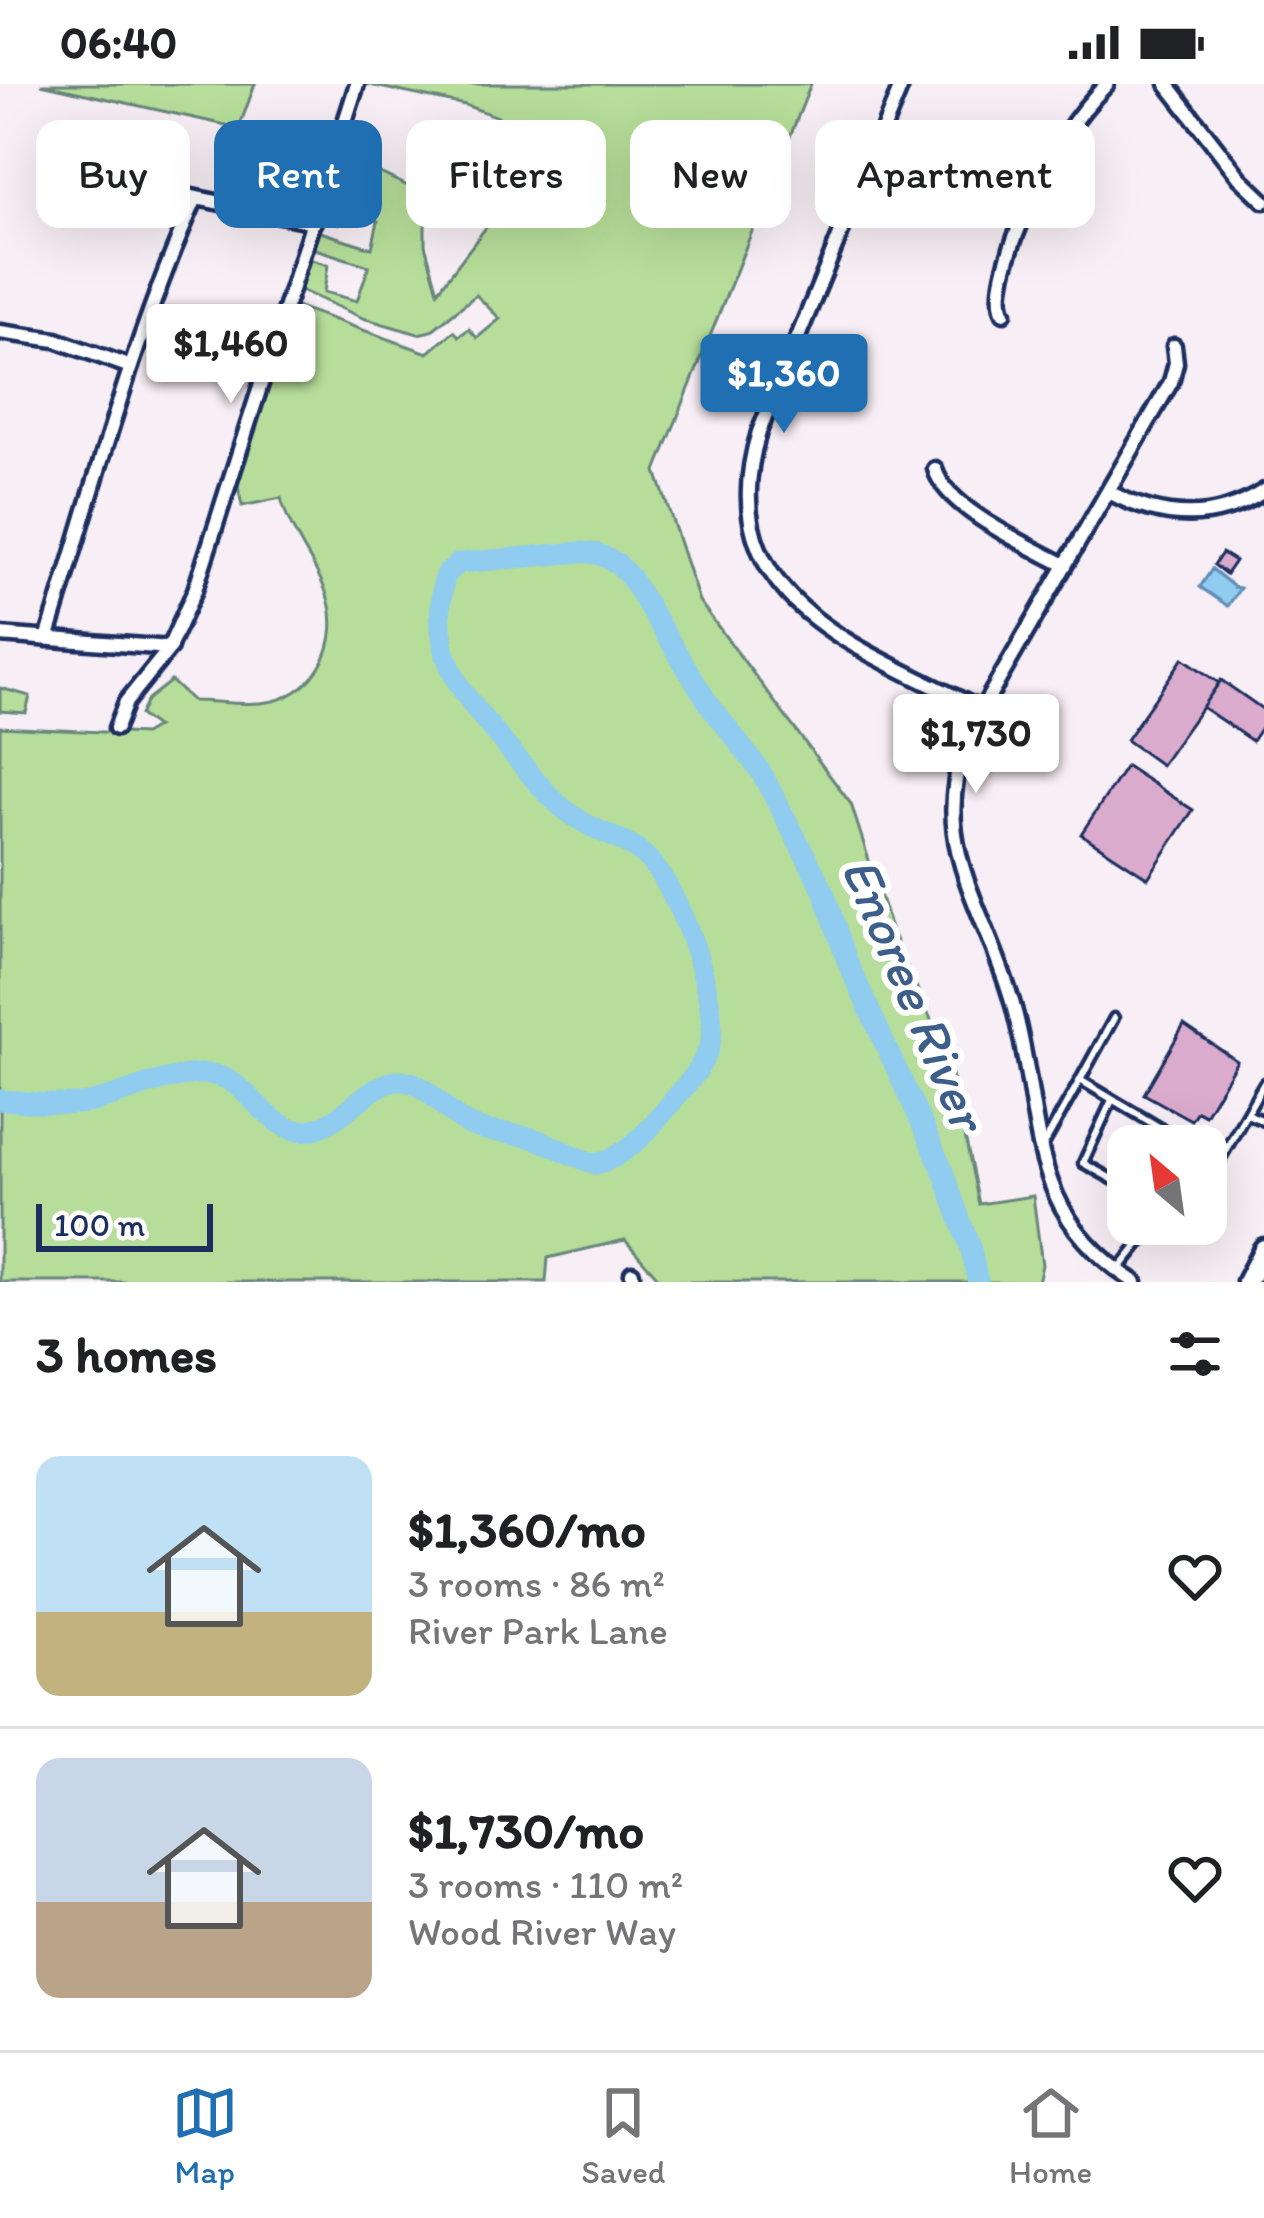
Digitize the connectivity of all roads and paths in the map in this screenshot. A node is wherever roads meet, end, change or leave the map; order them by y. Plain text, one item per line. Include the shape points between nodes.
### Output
1 (357, 84) edge
2 (902, 84) edge
3 (1107, 84) edge
4 (1167, 84) edge
5 (346, 120) edge
6 (190, 197) edge
7 (196, 198) junction
8 (1264, 201) edge
9 (214, 202) edge
10 (312, 228) edge
11 (1004, 313) dead end
12 (0, 332) edge
13 (1174, 346) dead end
14 (131, 367) junction
15 (935, 469) dead end
16 (1264, 491) edge
17 (1109, 492) junction
18 (1065, 565) junction
19 (0, 635) edge
20 (47, 640) junction
21 (170, 648) junction
22 (981, 710) junction
23 (116, 728) dead end
24 (1114, 1018) dead end
25 (1080, 1080) junction
26 (1264, 1083) edge
27 (1112, 1100) junction
28 (1247, 1114) junction
29 (1264, 1121) edge
30 (1155, 1125) edge
31 (1227, 1150) edge
32 (1041, 1151) junction
33 (1107, 1176) edge
34 (1138, 1245) edge
35 (1264, 1249) edge
36 (1118, 1271) junction
37 (1135, 1282) edge
38 (1247, 1282) edge

1 - 5 street
2 - 22 street via 759,432 752,517 769,566 808,616
3 - 11 street via 1048,166 1005,268
4 - 8 street
6 - 7 street
7 - 9 street
7 - 14 street
10 - 21 street via 196,590
12 - 14 street via 56,340
13 - 17 street via 1171,382
14 - 20 street
15 - 18 street via 960,504
16 - 17 street via 1188,516
17 - 18 street
18 - 22 street
19 - 20 street
20 - 21 street
21 - 23 street via 126,702
22 - 32 street via 956,769 953,831 1013,1006
24 - 25 lane
25 - 27 lane
25 - 32 lane
26 - 28 lane
27 - 30 lane
27 - 33 lane via 1083,1162
28 - 29 lane
28 - 31 lane
32 - 36 street via 1071,1226
34 - 36 lane
35 - 38 main road
36 - 37 street

